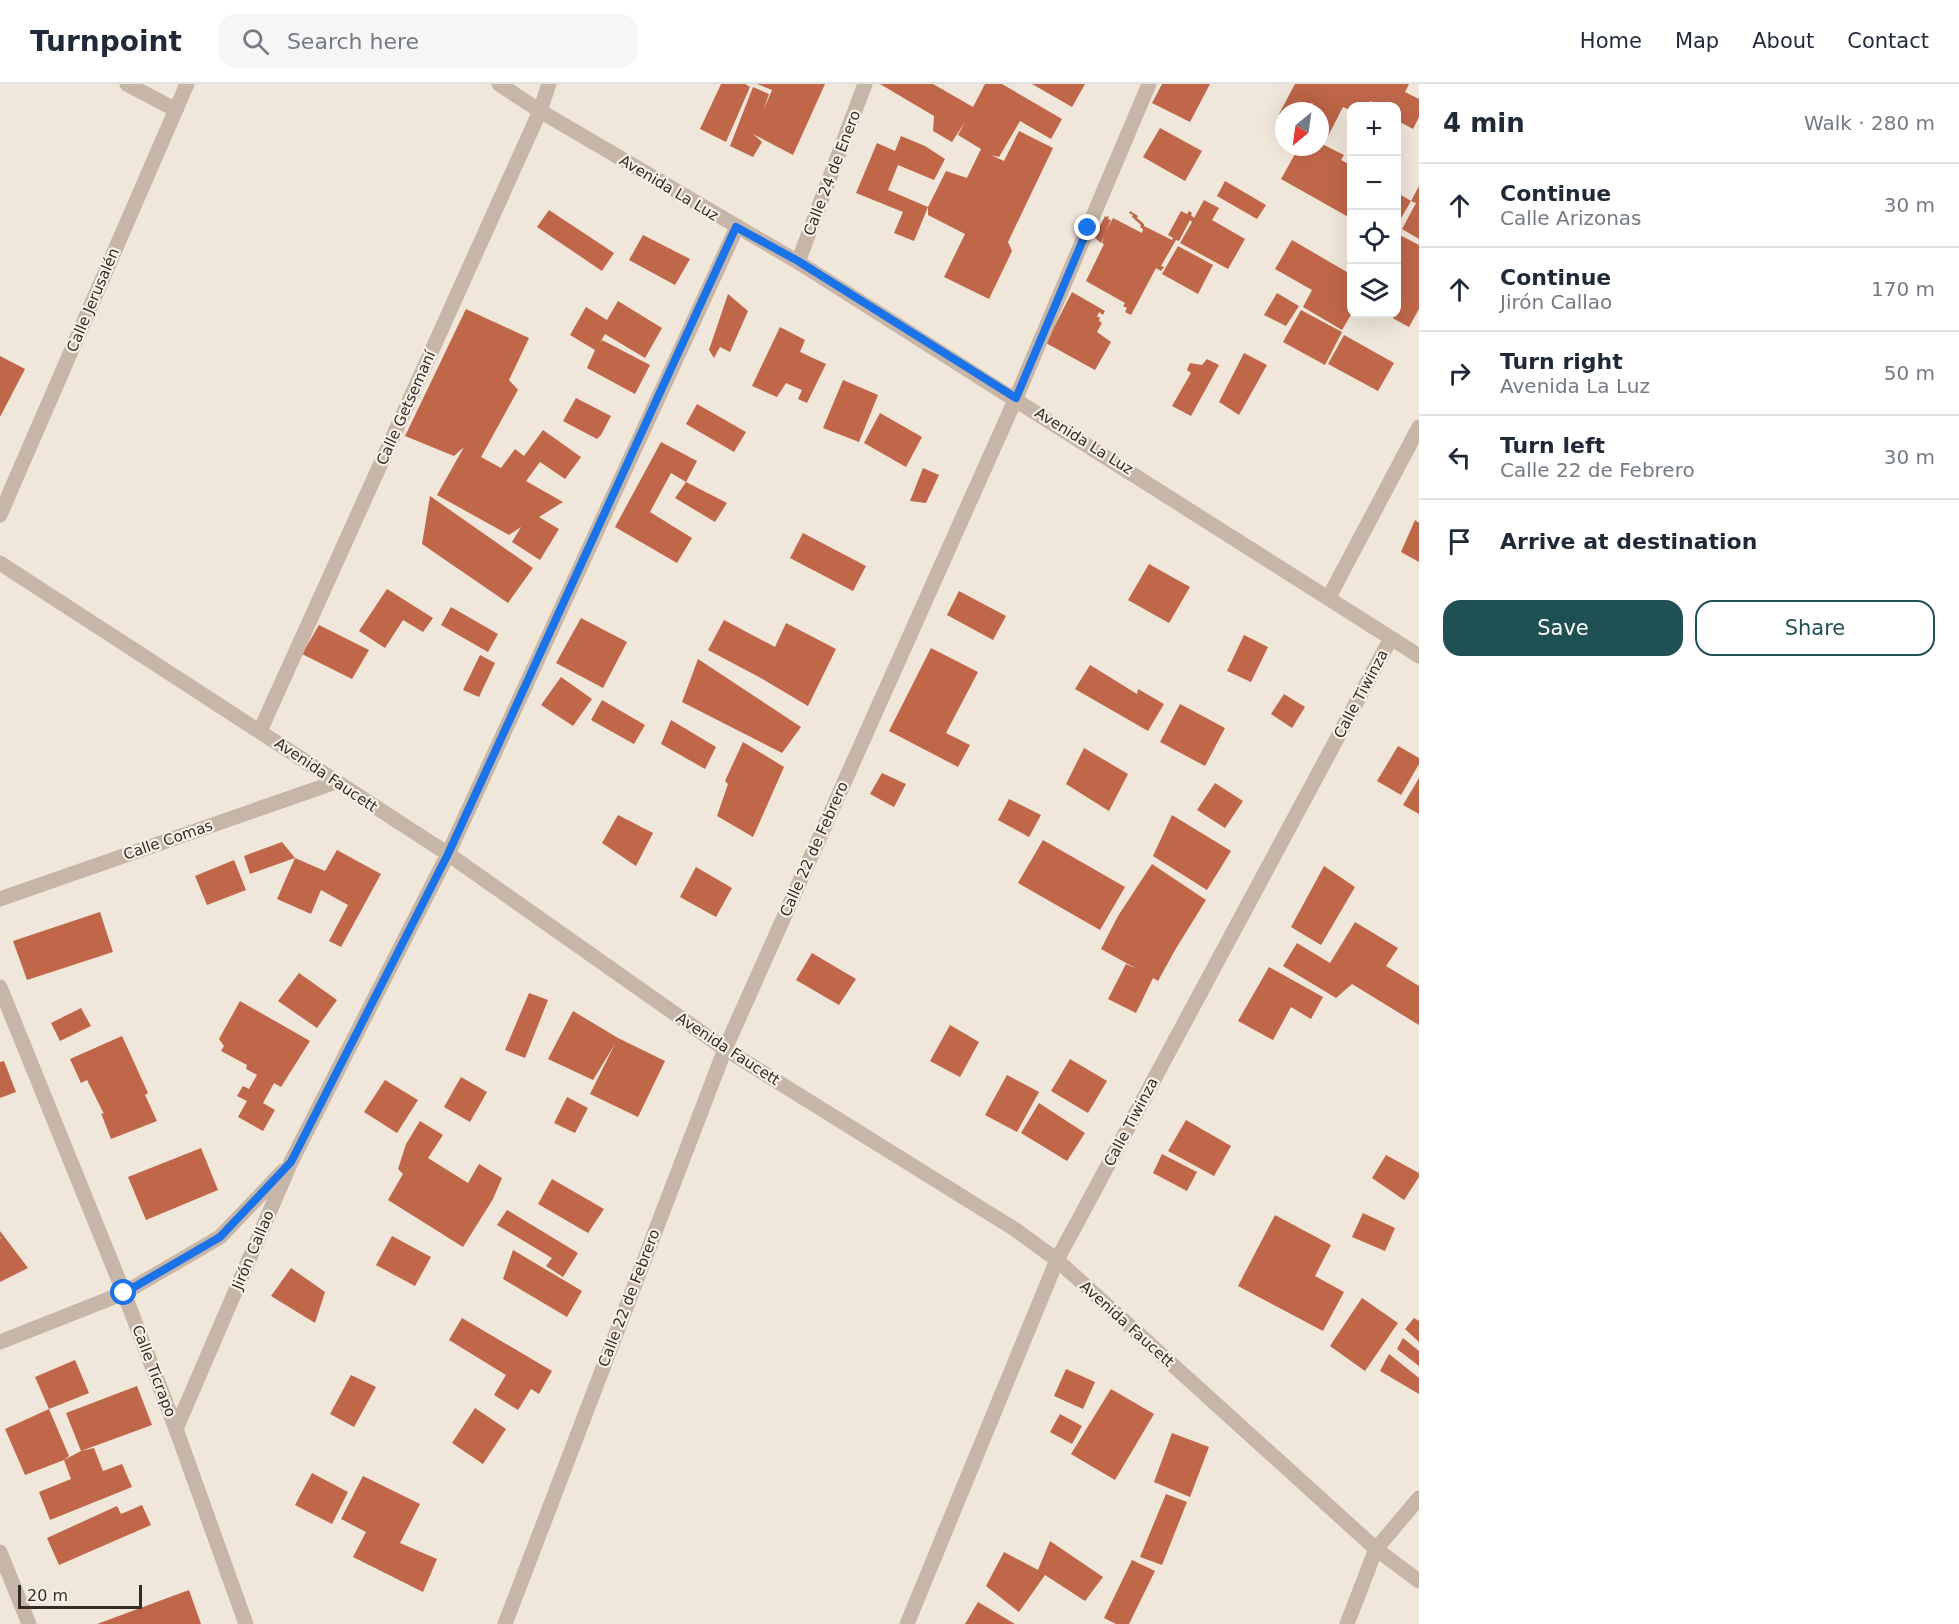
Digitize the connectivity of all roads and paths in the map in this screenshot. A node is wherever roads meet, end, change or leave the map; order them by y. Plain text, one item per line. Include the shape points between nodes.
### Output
1 (127, 84) edge
2 (187, 84) edge
3 (499, 84) edge
4 (549, 84) edge
5 (865, 84) edge
6 (1149, 84) edge
7 (176, 110) junction
8 (540, 111) junction
9 (736, 227) junction
10 (798, 261) junction
11 (1016, 398) junction
12 (1419, 428) edge
13 (0, 515) edge
14 (0, 563) edge
15 (1329, 597) junction
16 (1392, 638) junction
17 (1419, 656) edge
18 (260, 731) junction
19 (336, 782) junction
20 (448, 854) junction
21 (0, 899) edge
22 (0, 987) edge
23 (725, 1049) junction
24 (291, 1162) junction
25 (1057, 1260) junction
26 (124, 1293) junction
27 (0, 1342) edge
28 (176, 1429) junction
29 (1419, 1498) edge
30 (1376, 1549) junction
31 (0, 1552) edge
32 (1419, 1581) edge
33 (29, 1624) edge
34 (246, 1624) edge
35 (505, 1624) edge
36 (907, 1624) edge
37 (1347, 1624) edge

1 - 7 street
2 - 7 street, Calle Jerusalén
3 - 8 street, Avenida La Luz
4 - 8 street, Calle Getsemaní
5 - 10 street, Calle 24 de Enero
6 - 11 street, Calle 22 de Febrero
7 - 13 street, Calle Jerusalén
8 - 9 street, Avenida La Luz
8 - 18 street, Calle Getsemaní
9 - 10 street, Avenida La Luz
9 - 20 street, Jirón Callao
10 - 11 street, Avenida La Luz
11 - 15 street, Avenida La Luz
11 - 23 street, Calle 22 de Febrero
12 - 15 street
14 - 18 street, Avenida Faucett
15 - 16 street, Avenida La Luz
16 - 17 street, Avenida La Luz
16 - 25 street, Calle Tiwinza
18 - 19 street, Avenida Faucett
19 - 20 street, Avenida Faucett
19 - 21 street, Calle Comas
20 - 23 street, Avenida Faucett
20 - 24 street, Jirón Callao
22 - 26 street, Calle Ticrapo
23 - 25 street, Avenida Faucett via 1016,1230
23 - 35 street, Calle 22 de Febrero
24 - 26 street via 220,1237
24 - 28 street, Jirón Callao
25 - 30 street, Avenida Faucett
25 - 36 street, Calle Tiwinza
26 - 27 street
26 - 28 street, Calle Ticrapo
28 - 34 street, Calle Ticrapo
29 - 30 street
30 - 32 street, Avenida Faucett
30 - 37 street
31 - 33 street

